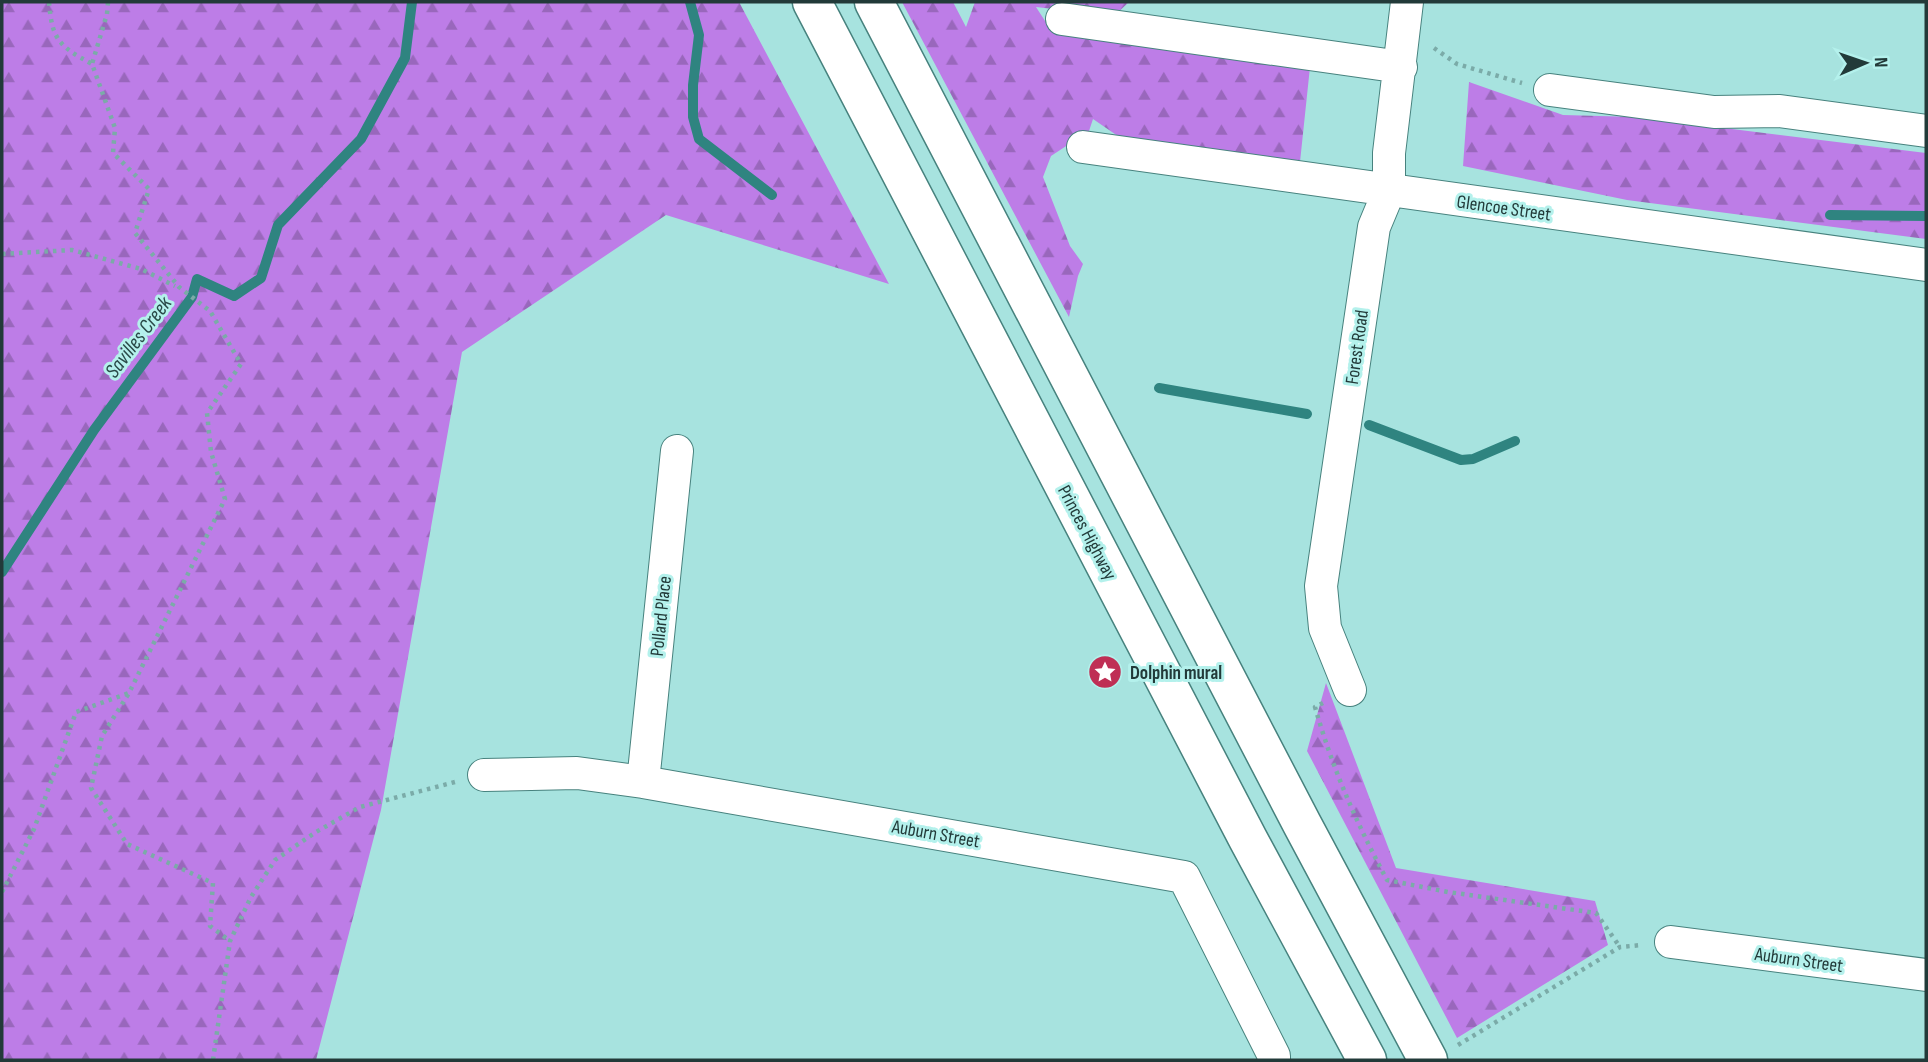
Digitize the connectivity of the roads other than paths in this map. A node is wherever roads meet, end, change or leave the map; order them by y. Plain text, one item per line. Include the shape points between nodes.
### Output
1 (812, 2) edge
2 (874, 2) edge
3 (1407, 2) edge
4 (1062, 19) dead end
5 (1401, 67) junction
6 (1550, 90) road end
7 (1926, 131) edge
8 (1083, 147) dead end
9 (1389, 191) junction
10 (1926, 265) edge
11 (677, 451) dead end
12 (1350, 690) road end
13 (484, 775) road end
14 (643, 782) junction
15 (1671, 942) dead end
16 (1926, 975) edge
17 (1442, 1053) edge
18 (1274, 1060) edge
19 (1367, 1060) edge

1 - 19 highway, Princes Highway
2 - 17 highway via 1302,824
3 - 5 street, Forest Road
4 - 5 street
5 - 9 street, Forest Road
6 - 7 street via 1714,112 1780,111
8 - 9 street, Glencoe Street
9 - 10 street, Glencoe Street
9 - 12 street, Forest Road via 1374,227 1321,586 1325,628
11 - 14 street, Pollard Place
13 - 14 street, Auburn Street via 577,773
14 - 18 street, Auburn Street via 1184,877
15 - 16 street, Auburn Street

